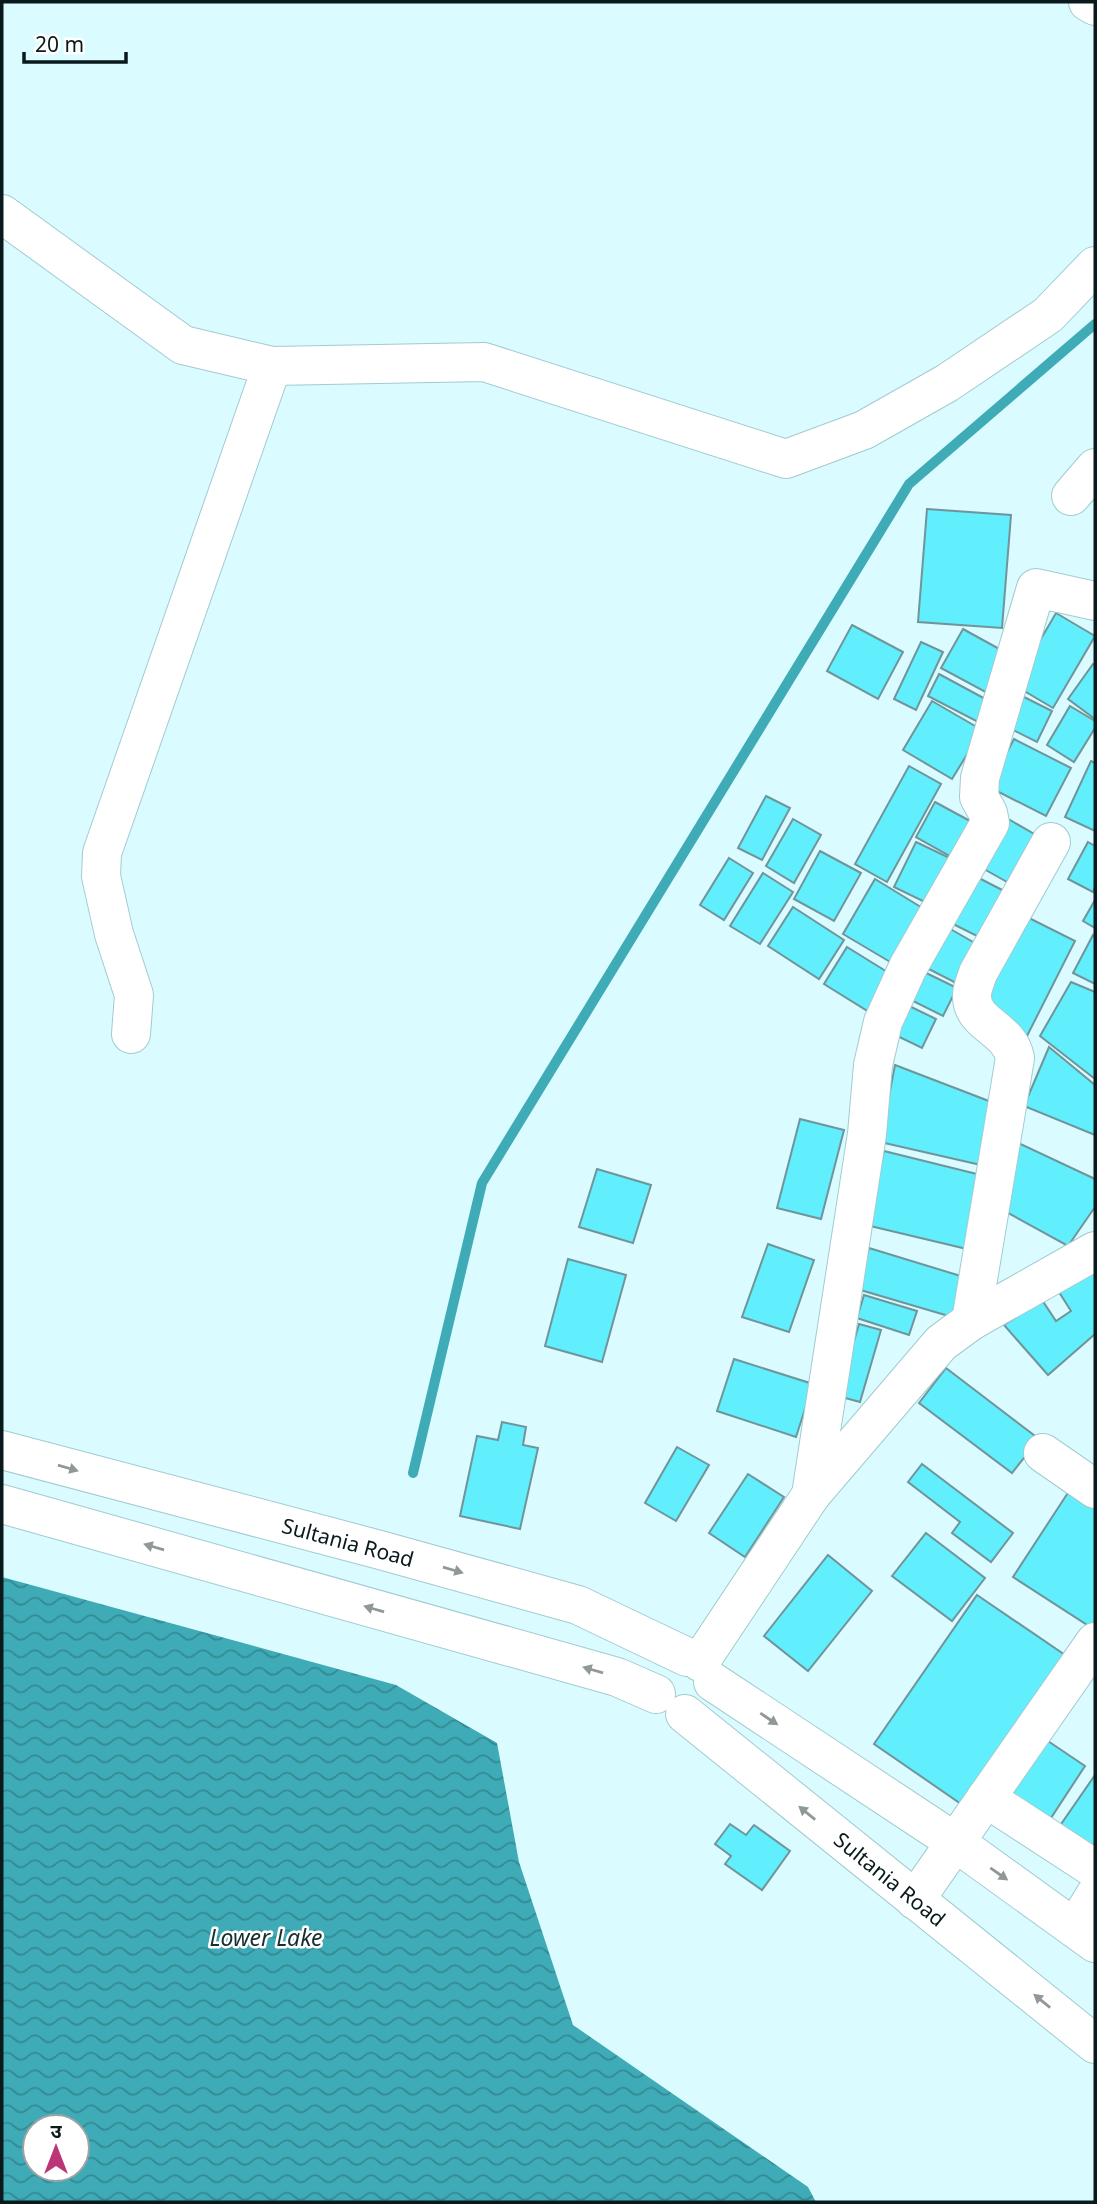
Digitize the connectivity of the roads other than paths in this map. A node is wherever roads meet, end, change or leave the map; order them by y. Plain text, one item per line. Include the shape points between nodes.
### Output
1 (1088, 2) edge
2 (1095, 6) edge
3 (2, 214) edge
4 (1095, 266) edge
5 (272, 366) junction
6 (1095, 601) edge
7 (1051, 842) dead end
8 (131, 1034) dead end
9 (1095, 1251) edge
10 (971, 1321) junction
11 (2, 1450) edge
12 (1043, 1453) dead end
13 (1095, 1489) edge
14 (811, 1495) junction
15 (2, 1504) edge
16 (1095, 1642) edge
17 (700, 1667) junction
18 (670, 1704) junction
19 (986, 1798) junction
20 (955, 1842) junction
21 (1095, 1869) edge
22 (1095, 1895) edge
23 (915, 1900) junction
24 (1085, 1935) edge
25 (1095, 2044) edge

1 - 2 street
3 - 5 street via 183,345
4 - 5 street via 1048,315 947,383 864,430 786,459 484,362
5 - 8 street via 102,853 101,876 114,934 134,995
6 - 14 street via 1036,588 980,778 979,797 990,823 908,967 883,1022
7 - 10 street via 978,973 972,996 979,1017 1007,1039 1015,1058
9 - 10 street
10 - 14 street via 941,1343
11 -> 17 street, Sultania Road via 578,1605
12 - 13 street
14 - 17 street
18 -> 15 street, Sultania Road via 617,1677
16 - 19 street
17 - 18 street via 712,1692 702,1708
17 - 18 street via 677,1657 662,1667 655,1685
17 -> 20 street, Sultania Road
23 -> 18 street, Sultania Road
19 - 20 street
19 - 21 street
20 - 23 street
20 -> 24 street, Sultania Road
22 - 24 street
25 -> 23 street, Sultania Road

